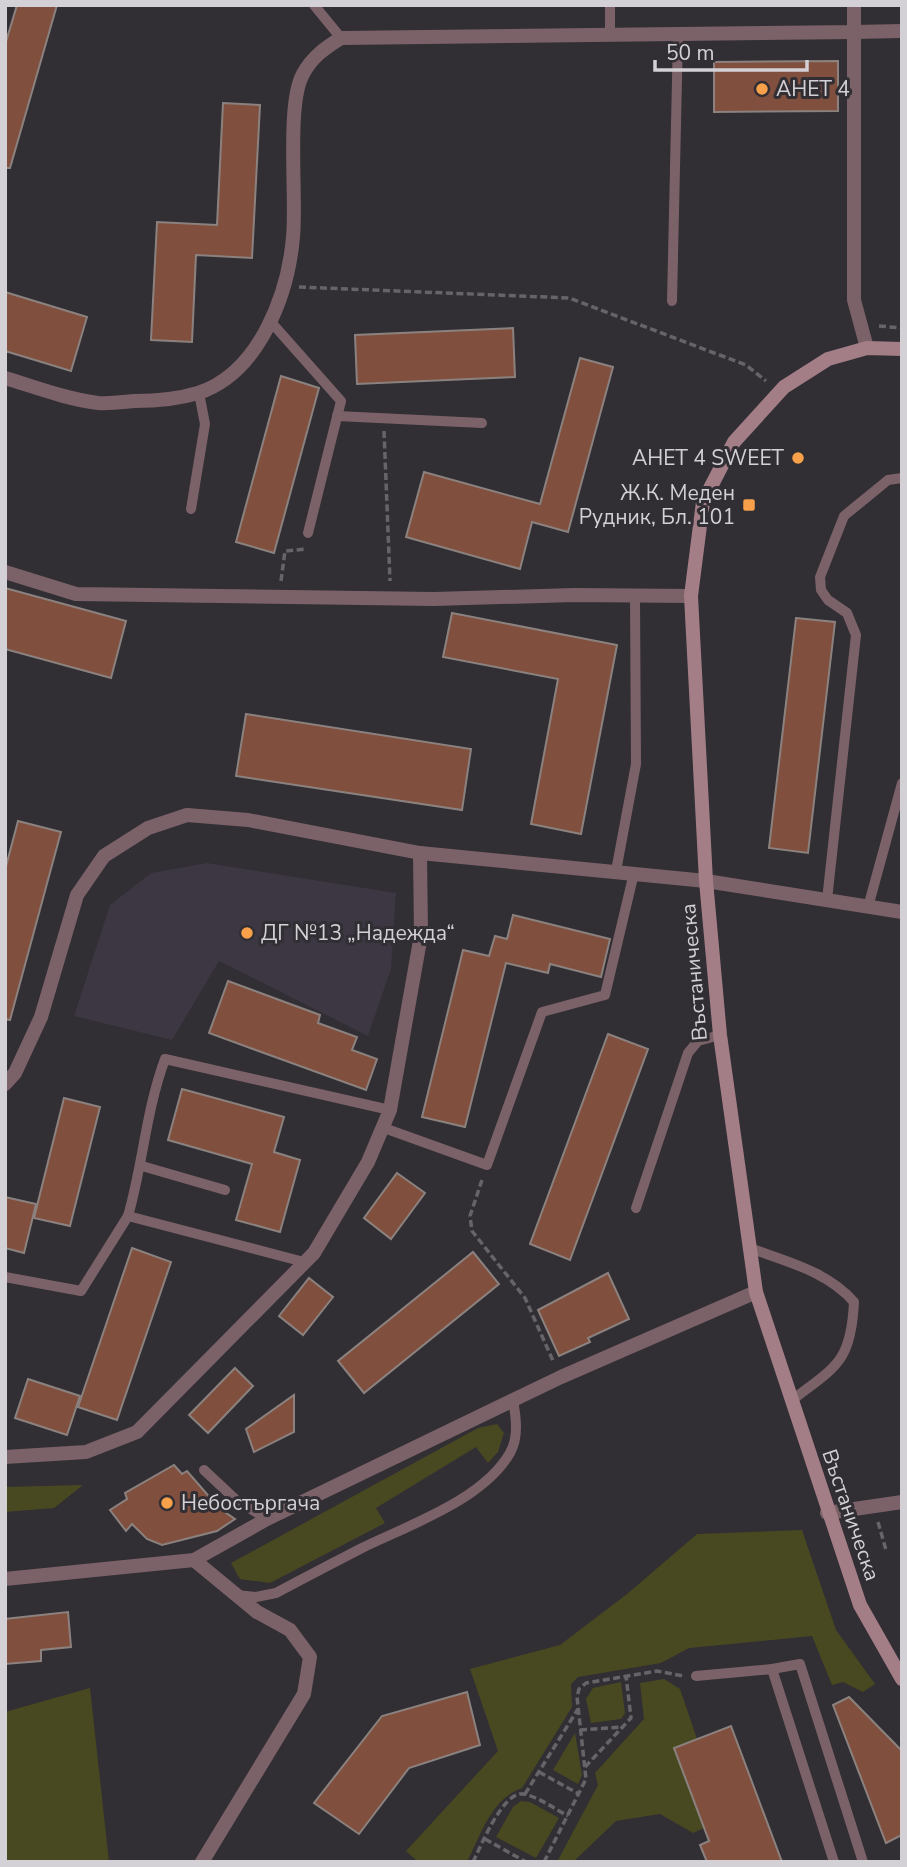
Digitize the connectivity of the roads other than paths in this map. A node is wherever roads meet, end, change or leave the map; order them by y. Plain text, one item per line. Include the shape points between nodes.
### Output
1 (314, 5) edge
2 (610, 5) edge
3 (854, 5) edge
4 (854, 32) junction
5 (902, 32) edge
6 (678, 35) junction
7 (610, 36) junction
8 (341, 38) junction
9 (672, 301) dead end
10 (271, 322) junction
11 (867, 348) junction
12 (902, 349) edge
13 (5, 378) edge
14 (200, 393) junction
15 (337, 416) junction
16 (482, 423) dead end
17 (902, 478) edge
18 (191, 509) dead end
19 (308, 533) road end
20 (5, 572) edge
21 (691, 596) junction
22 (635, 597) junction
23 (902, 783) edge
24 (421, 853) junction
25 (616, 871) junction
26 (634, 873) junction
27 (706, 881) junction
28 (827, 900) junction
29 (868, 907) junction
30 (902, 912) edge
31 (720, 1035) junction
32 (5, 1084) edge
33 (390, 1110) junction
34 (384, 1128) junction
35 (142, 1166) junction
36 (225, 1190) dead end
37 (636, 1208) dead end
38 (128, 1216) junction
39 (750, 1248) junction
40 (304, 1262) junction
41 (5, 1277) edge
42 (756, 1292) junction
43 (513, 1400) junction
44 (791, 1401) junction
45 (5, 1457) edge
46 (204, 1470) dead end
47 (902, 1502) edge
48 (827, 1513) junction
49 (267, 1519) junction
50 (194, 1560) junction
51 (5, 1579) edge
52 (234, 1594) junction
53 (772, 1669) junction
54 (696, 1676) road end
55 (902, 1679) edge
56 (202, 1862) edge
57 (834, 1862) edge
58 (863, 1862) edge

1 - 8 lane
2 - 7 lane
3 - 4 street
4 - 5 street
4 - 6 street
4 - 11 street via 854,300
6 - 7 street
6 - 9 lane
7 - 8 street
8 - 10 street via 318,52 302,75 296,101 293,239
10 - 14 street via 250,356
10 - 15 lane via 341,401
11 - 12 main road, Въстаническа
11 - 21 main road, Въстаническа via 828,359 779,392 734,442 703,502
13 - 14 street via 99,403 159,401
14 - 18 lane via 205,424
15 - 16 lane
15 - 19 lane
17 - 28 lane via 888,480 844,516 820,577 821,590 847,613 856,635
20 - 22 street via 76,594
21 - 22 street
21 - 27 main road, Въстаническа
22 - 25 lane via 636,764
23 - 29 lane
24 - 25 street
24 - 32 street via 248,820 187,815 148,828 104,856 77,895 40,1017 15,1073
24 - 33 street via 421,935
25 - 26 street
26 - 27 street
26 - 34 lane via 605,995 542,1013 486,1165
27 - 28 street
27 - 31 main road, Въстаническа
28 - 29 street
29 - 30 street
31 - 37 lane via 698,1041 688,1053
31 - 39 main road, Въстаническа
33 - 34 street
33 - 35 lane via 165,1059
34 - 40 street via 314,1253
35 - 36 lane
35 - 38 lane
38 - 40 lane
38 - 41 lane via 81,1291
39 - 42 main road, Въстаническа
39 - 44 lane via 812,1271 841,1287 854,1301 852,1336 837,1365
40 - 45 street via 137,1432 86,1451
42 - 43 street
42 - 44 main road, Въстаническа
43 - 49 street
43 - 52 lane via 517,1426 512,1450 479,1486 441,1510 276,1593 256,1597
44 - 48 main road, Въстаническа
46 - 49 lane via 236,1500
47 - 48 street
48 - 55 main road, Въстаническа via 860,1605
49 - 50 street
50 - 51 street
50 - 52 street
52 - 56 street via 290,1630 310,1657 304,1694
53 - 54 lane
53 - 57 lane
53 - 58 lane via 800,1664

